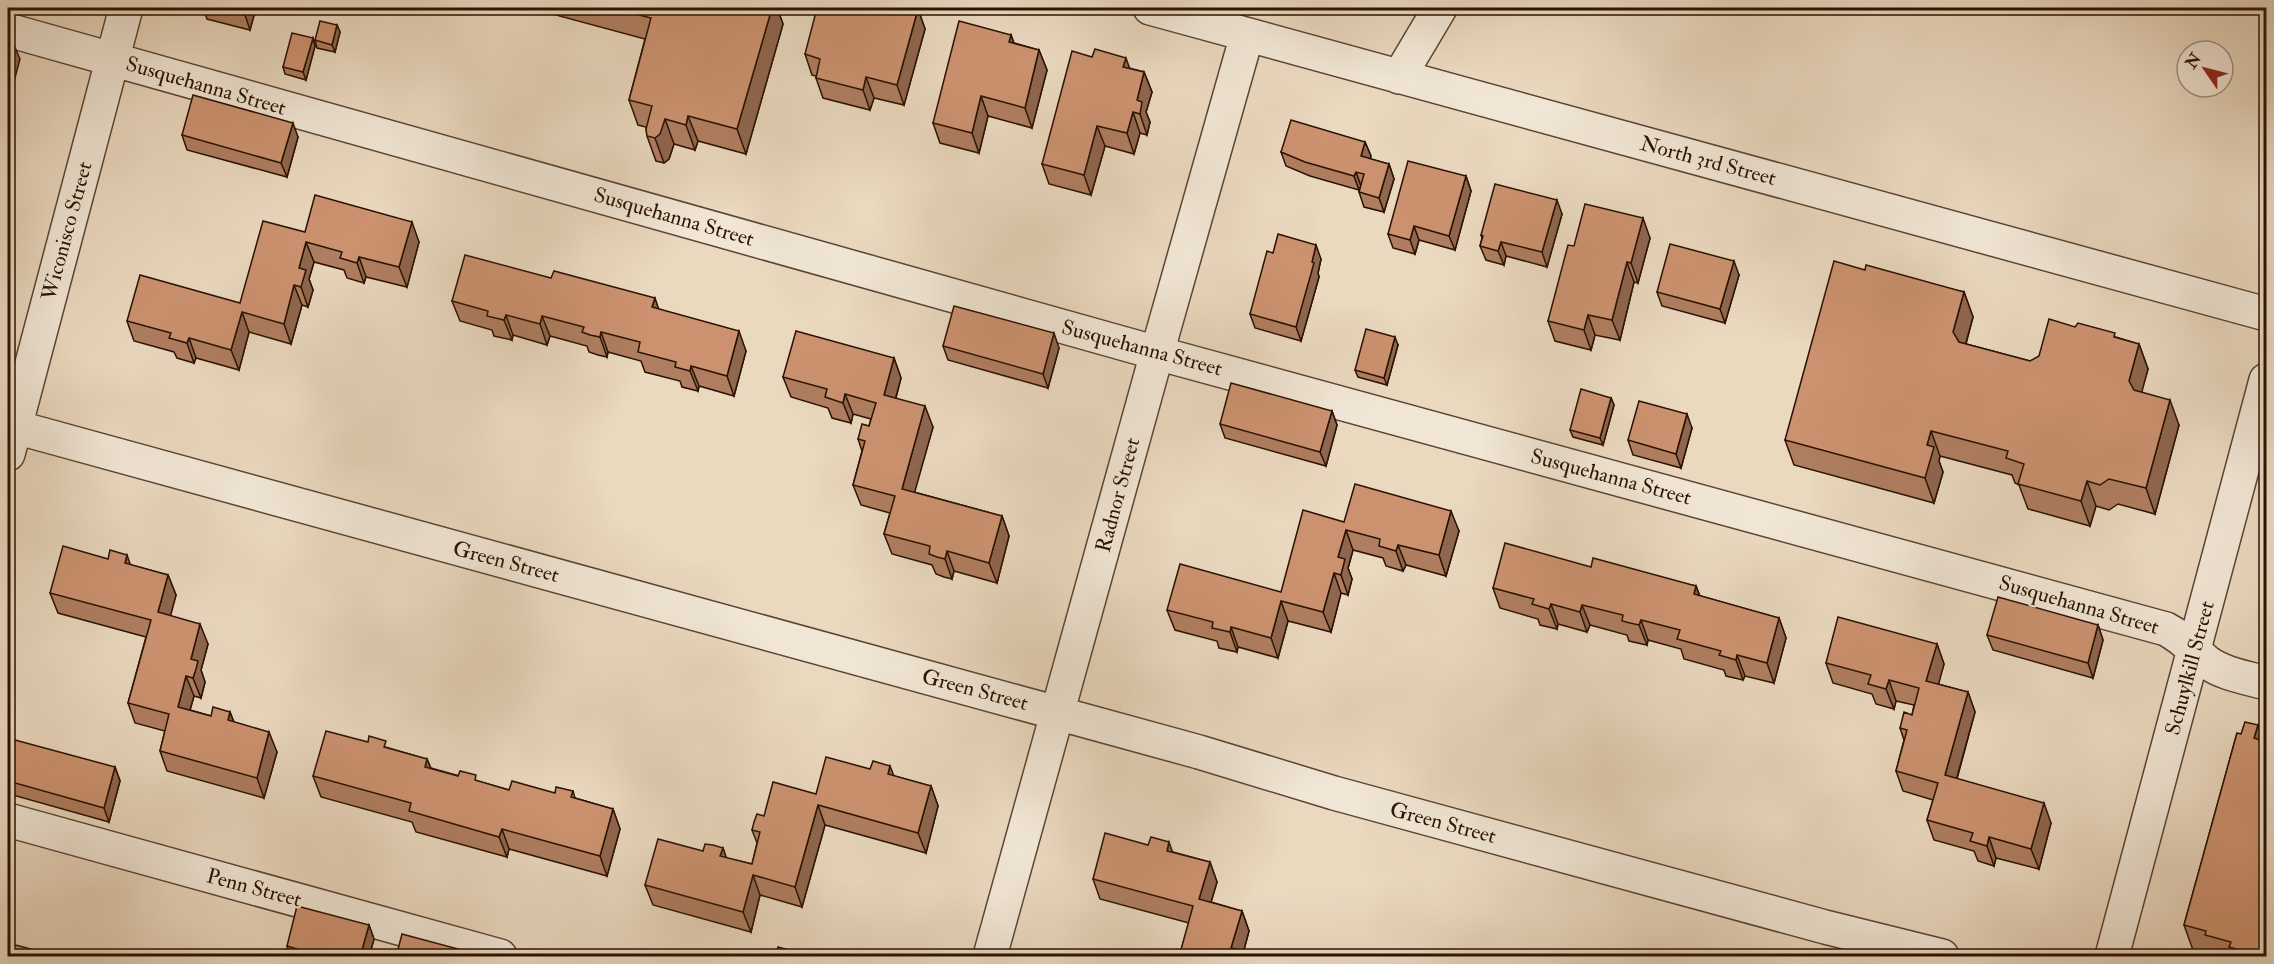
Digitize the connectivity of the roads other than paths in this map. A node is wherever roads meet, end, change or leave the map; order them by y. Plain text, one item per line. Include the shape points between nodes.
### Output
1 (126, 8) edge
2 (1150, 8) edge
3 (1440, 8) edge
4 (8, 30) edge
5 (1247, 34) junction
6 (111, 59) junction
7 (1399, 77) junction
8 (2266, 314) edge
9 (1156, 353) junction
10 (2266, 380) edge
11 (10, 436) edge
12 (2196, 649) junction
13 (2266, 683) edge
14 (1058, 713) junction
15 (8, 820) edge
16 (500, 957) edge
17 (990, 957) edge
18 (1942, 957) edge
19 (2112, 957) edge

1 - 6 street, Wiconisco Street
2 - 5 street, North 3rd Street
3 - 7 street
4 - 6 street, Susquehanna Street
5 - 7 street, North 3rd Street
5 - 9 street, Radnor Street
6 - 9 street, Susquehanna Street
6 - 11 street, Wiconisco Street
7 - 8 street, North 3rd Street
9 - 12 street, Susquehanna Street via 2166,629
9 - 14 street, Radnor Street
10 - 12 street, Schuylkill Street
11 - 14 street, Green Street
12 - 13 street, Susquehanna Street via 2208,663
12 - 19 street, Schuylkill Street
14 - 17 street, Radnor Street
14 - 18 street, Green Street via 1345,796
15 - 16 street, Penn Street

